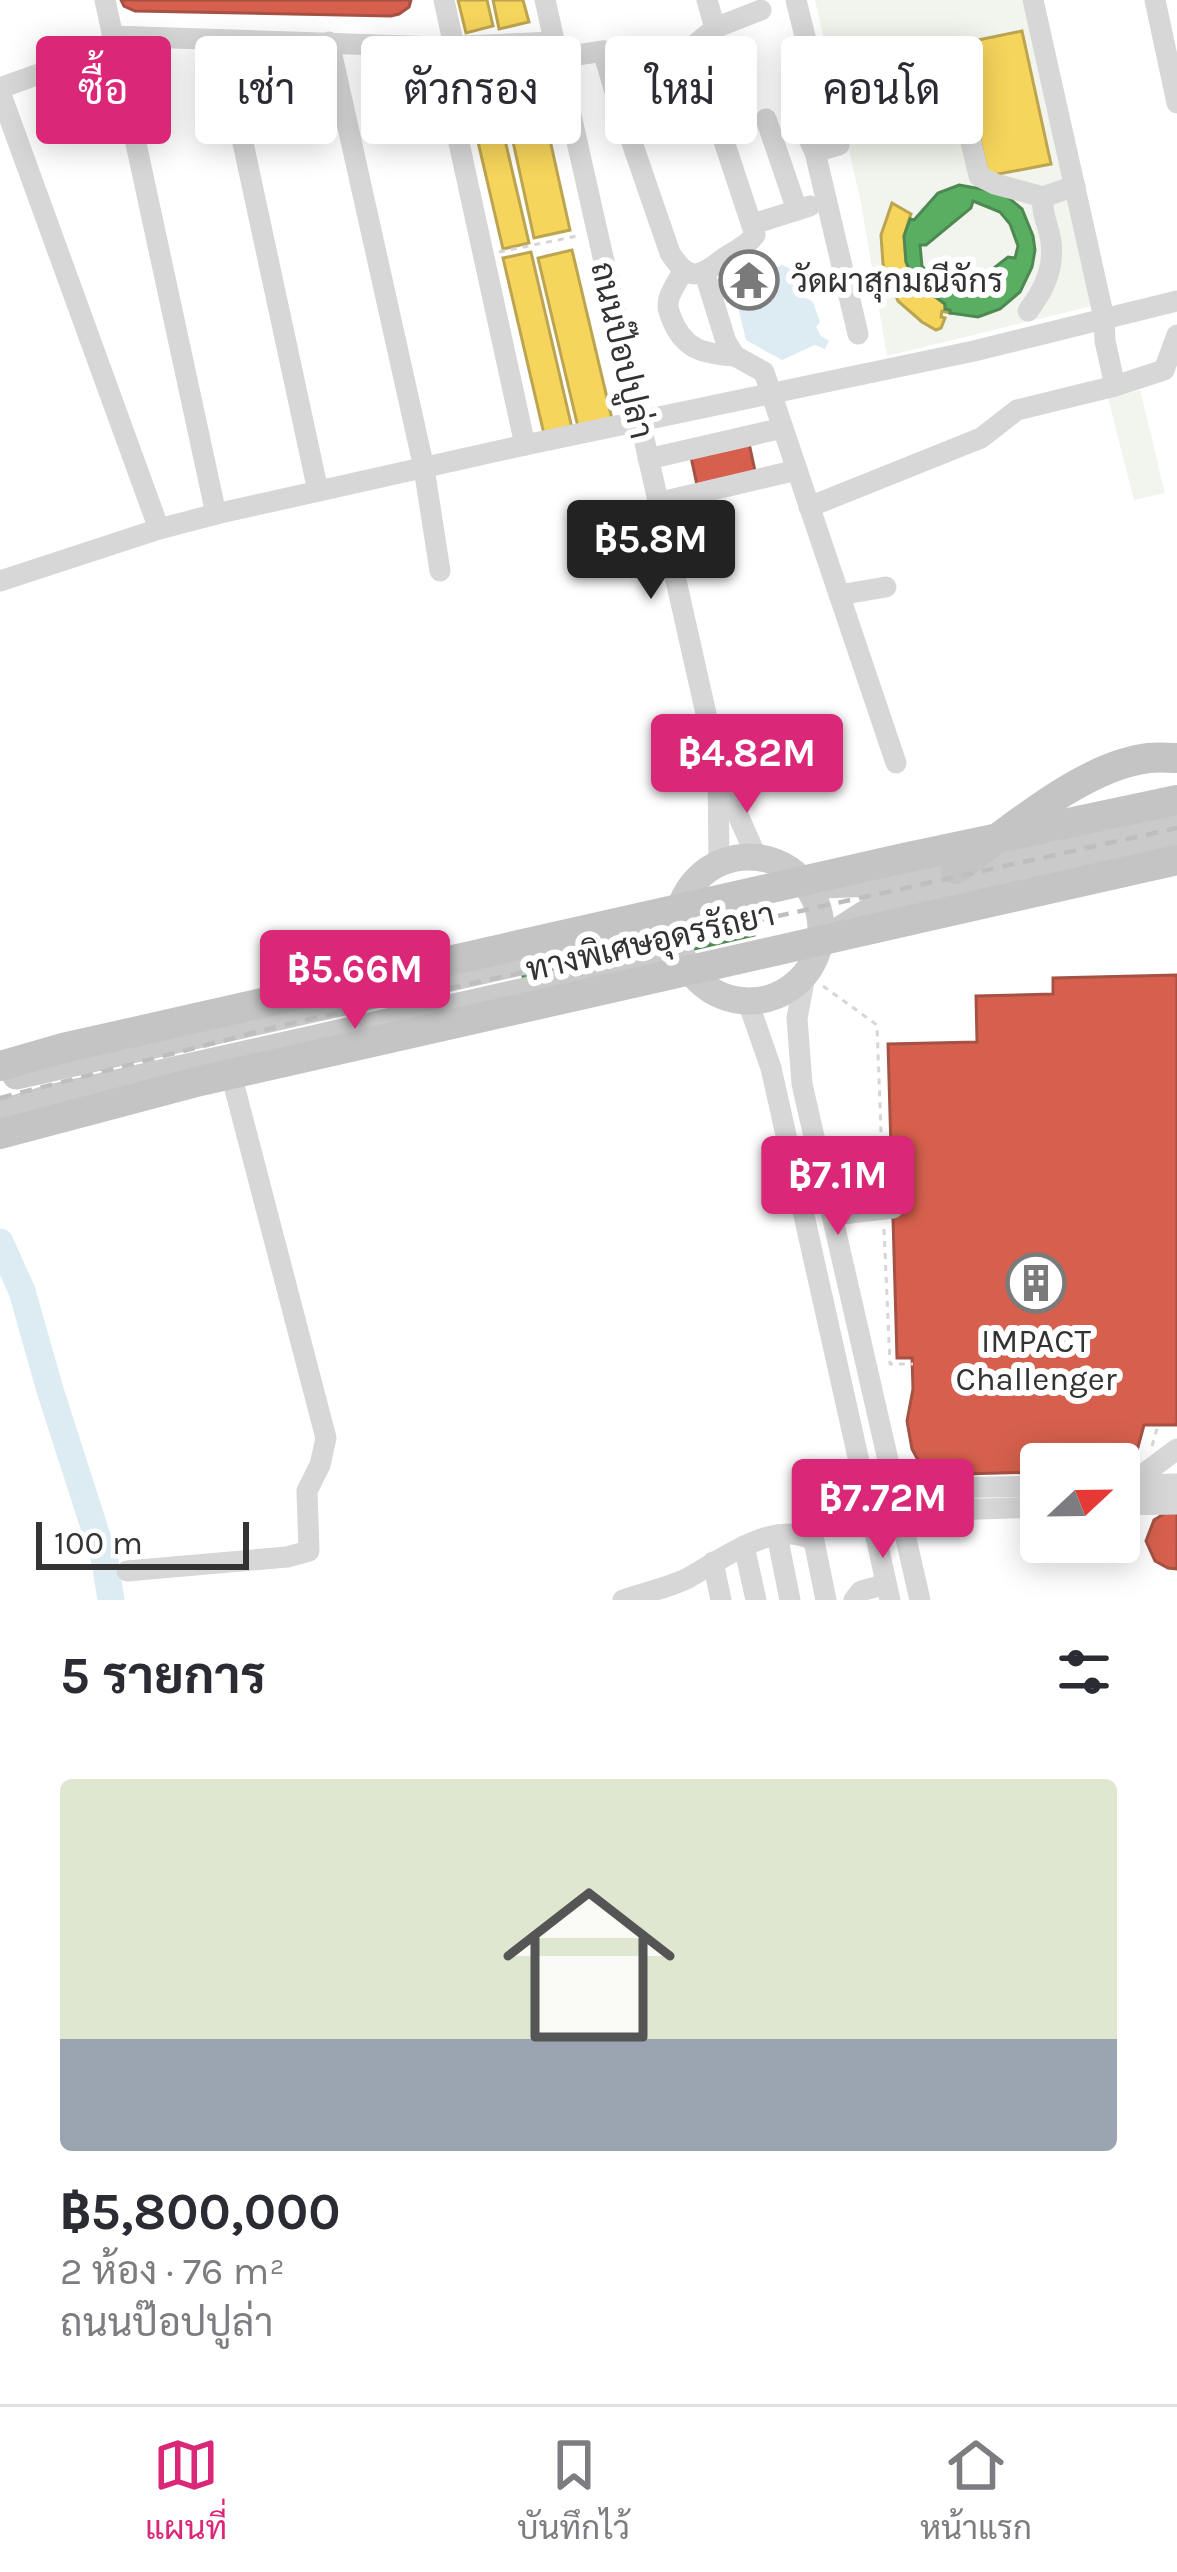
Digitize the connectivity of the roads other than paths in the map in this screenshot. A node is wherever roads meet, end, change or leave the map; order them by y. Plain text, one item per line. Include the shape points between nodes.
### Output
1 (105, 0) edge
2 (444, 0) edge
3 (545, 0) edge
4 (707, 0) edge
5 (796, 0) edge
6 (1033, 0) edge
7 (1155, 0) edge
8 (761, 10) dead end
9 (716, 28) junction
10 (112, 36) edge
11 (446, 36) edge
12 (553, 36) edge
13 (706, 36) edge
14 (581, 51) edge
15 (603, 51) joint
16 (605, 58) edge
17 (36, 74) edge
18 (337, 78) edge
19 (0, 90) edge
20 (1177, 103) edge
21 (766, 119) dead end
22 (135, 144) edge
23 (243, 144) edge
24 (464, 144) edge
25 (577, 144) edge
26 (632, 144) edge
27 (726, 144) edge
28 (971, 144) edge
29 (839, 146) dead end
30 (815, 152) junction
31 (1075, 186) junction
32 (1043, 197) junction
33 (828, 201) junction
34 (797, 210) junction
35 (753, 224) junction
36 (694, 272) junction
37 (1177, 302) edge
38 (1028, 311) dead end
39 (1104, 318) junction
40 (858, 334) dead end
41 (1177, 335) edge
42 (735, 356) junction
43 (1115, 386) junction
44 (770, 393) junction
45 (639, 423) junction
46 (783, 428) junction
47 (718, 443) junction
48 (525, 445) junction
49 (647, 460) junction
50 (424, 468) junction
51 (797, 470) junction
52 (728, 487) junction
53 (318, 491) junction
54 (657, 503) junction
55 (809, 507) junction
56 (216, 514) junction
57 (158, 529) junction
58 (440, 571) dead end
59 (0, 581) edge
60 (886, 587) dead end
61 (839, 595) junction
62 (1177, 758) edge
63 (896, 763) dead end
64 (718, 770) junction
65 (1177, 778) edge
66 (1177, 800) edge
67 (1080, 818) junction
68 (1177, 819) edge
69 (756, 856) junction
70 (1176, 856) edge
71 (718, 862) junction
72 (956, 869) junction
73 (807, 885) junction
74 (679, 910) junction
75 (821, 942) junction
76 (692, 974) junction
77 (815, 981) junction
78 (748, 1002) junction
79 (0, 1066) edge
80 (231, 1073) junction
81 (0, 1080) edge
82 (0, 1113) edge
83 (0, 1134) edge
84 (826, 1184) junction
85 (833, 1216) junction
86 (1177, 1449) edge
87 (1140, 1478) edge
88 (1177, 1484) edge
89 (896, 1488) junction
90 (1140, 1489) edge
91 (1140, 1496) edge
92 (1020, 1498) edge
93 (1020, 1502) edge
94 (869, 1503) junction
95 (1177, 1504) edge
96 (902, 1511) junction
97 (776, 1535) junction
98 (744, 1546) junction
99 (713, 1562) junction
100 (127, 1571) dead end
101 (686, 1590) edge
102 (888, 1592) edge
103 (661, 1594) edge
104 (856, 1596) edge
105 (627, 1599) edge
106 (721, 1600) edge
107 (756, 1600) edge
108 (790, 1600) edge
109 (826, 1600) edge
110 (920, 1600) edge

1 - 10 street
2 - 11 street
3 - 12 street, ถนนป๊อปปูล่า
4 - 9 street
5 - 30 street via 814,77 803,89 801,118
6 - 31 street
7 - 20 street
8 - 9 street
9 - 13 street
14 - 15 street
15 - 16 street
17 - 19 street
18 - 50 street
19 - 57 street
21 - 34 street
22 - 56 street
23 - 53 street
24 - 48 street
25 - 45 street, ถนนป๊อปปูล่า
26 - 36 street via 670,253
27 - 35 street
28 - 32 street via 979,176
29 - 30 street
30 - 33 street
31 - 32 street
31 - 39 street
32 - 38 street via 1051,262
33 - 34 street
33 - 40 street
34 - 35 street
35 - 36 street via 751,242
36 - 42 street
36 - 42 street via 668,301 676,331 699,352
37 - 39 street
39 - 43 street
39 - 44 street
41 - 43 street via 1164,370
42 - 44 street via 764,372
43 - 55 street via 1017,410 981,438
44 - 45 street
44 - 46 street
45 - 48 street
45 - 49 street, ถนนป๊อปปูล่า
46 - 47 street
46 - 51 street
47 - 49 street
47 - 52 street
47 - 52 street
48 - 50 street
49 - 54 street, ถนนป๊อปปูล่า
50 - 53 street
50 - 58 street
51 - 52 street
51 - 55 street
52 - 54 street
53 - 56 street
54 - 64 street, ถนนป๊อปปูล่า
55 - 61 street
56 - 57 street
57 - 59 street
60 - 61 street
61 - 63 street
62 - 72 highway via 1147,758 1074,785
64 - 69 street
64 - 71 street
65 - 67 highway
66 - 67 highway, ทางพิเศษอุดรรัถยา
67 - 79 highway, ทางพิเศษอุดรรัถยา
68 - 72 main road
69 - 71 main road
69 - 73 main road via 784,865
70 - 75 main road via 893,901
70 - 80 highway, ทางพิเศษอุดรรัถยา
71 - 74 main road via 700,874
72 - 73 main road
73 - 75 main road via 820,912
74 - 76 main road via 676,933
74 - 81 main road via 632,937
75 - 77 main road
76 - 78 main road via 716,994
76 - 82 main road via 632,968
77 - 78 main road
77 - 84 street via 797,1018 798,1051
78 - 94 street via 771,1068
80 - 83 highway, ทางพิเศษอุดรรัถยา
80 - 100 street via 326,1438 307,1491 309,1550
84 - 85 street
84 - 85 street via 892,1180 893,1208
85 - 89 street
86 - 87 street
88 - 90 street
89 - 92 street
89 - 94 street
89 - 96 street
91 - 95 street
93 - 96 street
94 - 96 street
94 - 102 street
96 - 110 street
97 - 98 street
97 - 108 street
97 - 109 street via 814,1541
98 - 99 street
98 - 107 street
99 - 101 street
99 - 106 street
101 - 103 street
102 - 104 street
103 - 105 street

